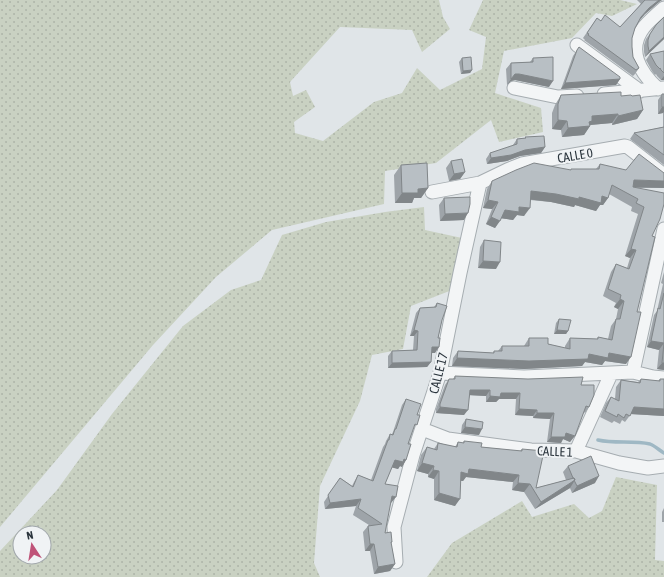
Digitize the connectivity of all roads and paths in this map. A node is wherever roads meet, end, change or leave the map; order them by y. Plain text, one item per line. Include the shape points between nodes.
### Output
1 (664, 8) edge
2 (577, 45) dead end
3 (514, 88) dead end
4 (661, 89) edge
5 (640, 91) junction
6 (664, 176) edge
7 (480, 183) junction
8 (432, 192) dead end
9 (664, 229) edge
10 (660, 263) edge
11 (633, 372) junction
12 (440, 373) junction
13 (611, 374) junction
14 (664, 378) edge
15 (422, 429) junction
16 (576, 451) junction
17 (664, 466) edge
18 (396, 562) edge

1 - 4 street via 643,28 635,50 639,66 649,81
2 - 5 street
3 - 5 street via 558,97
4 - 5 street
6 - 7 street, CALLE 0 via 625,146 522,164
7 - 8 street, CALLE 0
7 - 12 street, CALLE 17
9 - 10 street
10 - 11 street
11 - 13 street
11 - 14 street
12 - 13 street via 524,377
12 - 15 street, CALLE 17
13 - 16 street
15 - 16 street, CALLE 1 via 448,439 531,450
15 - 18 street, CALLE 17 via 394,527
16 - 17 street, CALLE 1 via 648,468

